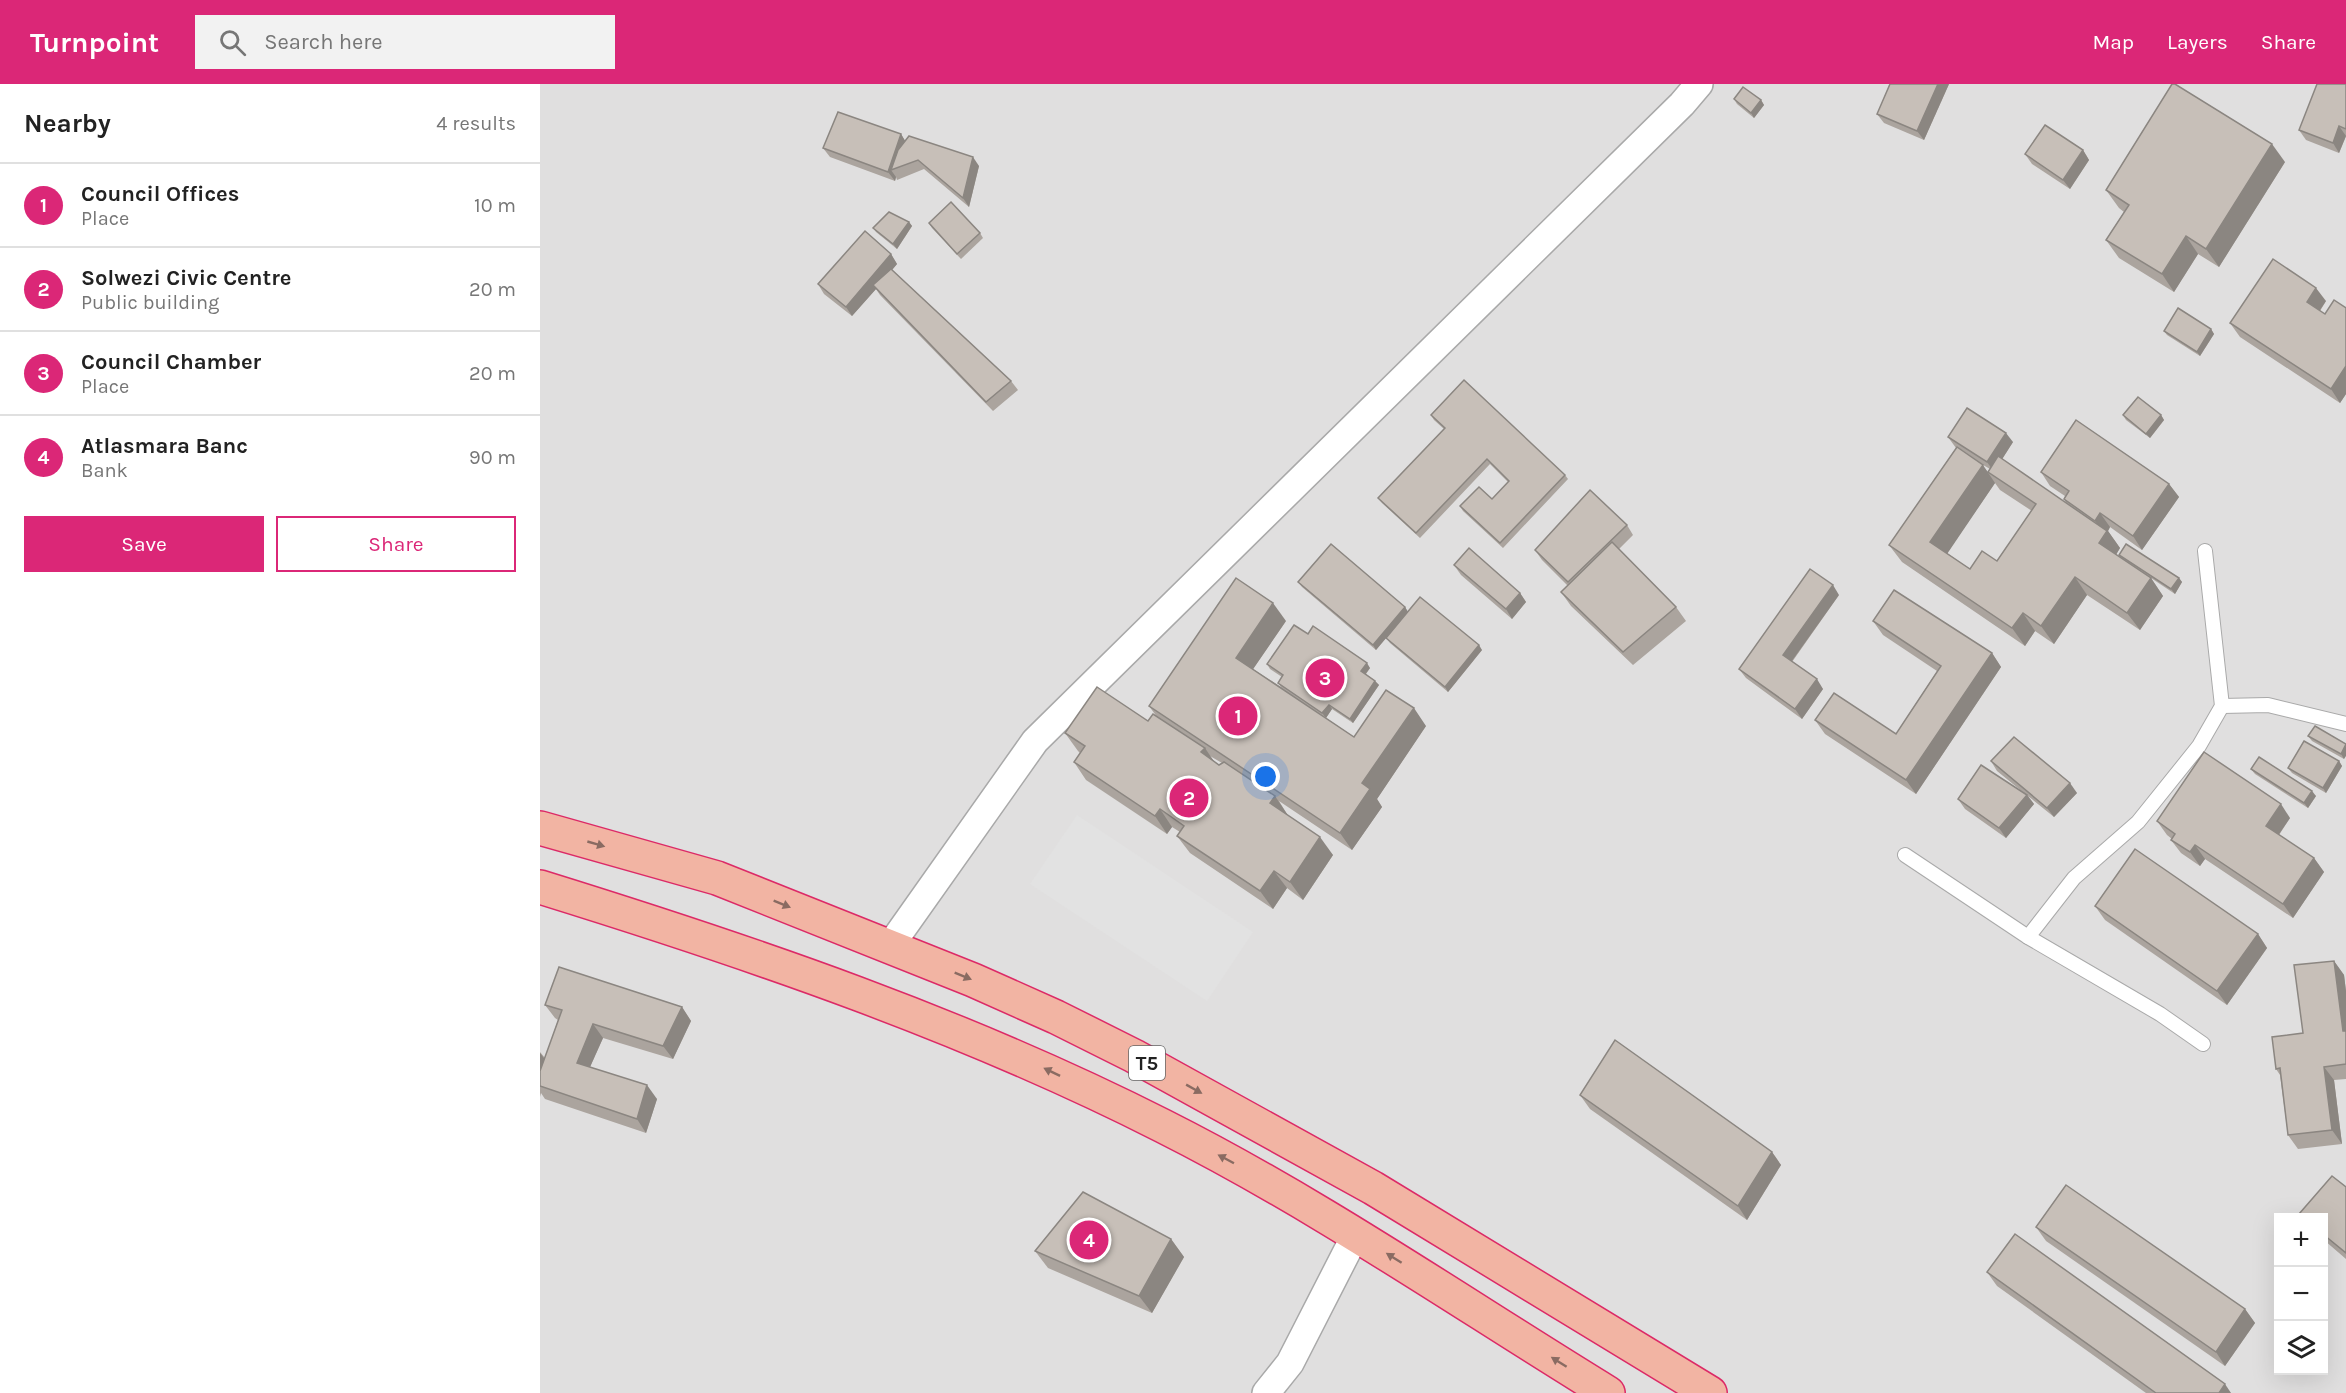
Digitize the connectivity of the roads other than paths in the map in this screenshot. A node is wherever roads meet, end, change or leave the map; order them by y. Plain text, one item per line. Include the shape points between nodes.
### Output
1 (1699, 84) edge
2 (2205, 551) dead end
3 (2222, 706) junction
4 (2346, 724) edge
5 (540, 828) edge
6 (1905, 855) dead end
7 (540, 887) edge
8 (2028, 937) junction
9 (890, 946) junction
10 (2203, 1044) dead end
11 (1356, 1234) junction
12 (1266, 1393) edge
13 (1608, 1393) edge
14 (1710, 1393) edge

1 - 9 street via 1484,301 1035,741
2 - 3 lane
3 - 4 lane via 2268,705
3 - 8 lane via 2199,746 2138,822 2074,878
5 -> 9 highway, T5 via 717,878
6 - 8 lane
11 -> 7 highway, T5 via 1173,1131 937,1022 684,931
8 - 10 lane via 2160,1014
9 -> 14 highway, T5 via 1056,1017 1134,1056 1373,1188
11 - 12 street via 1290,1363
13 -> 11 highway, T5

